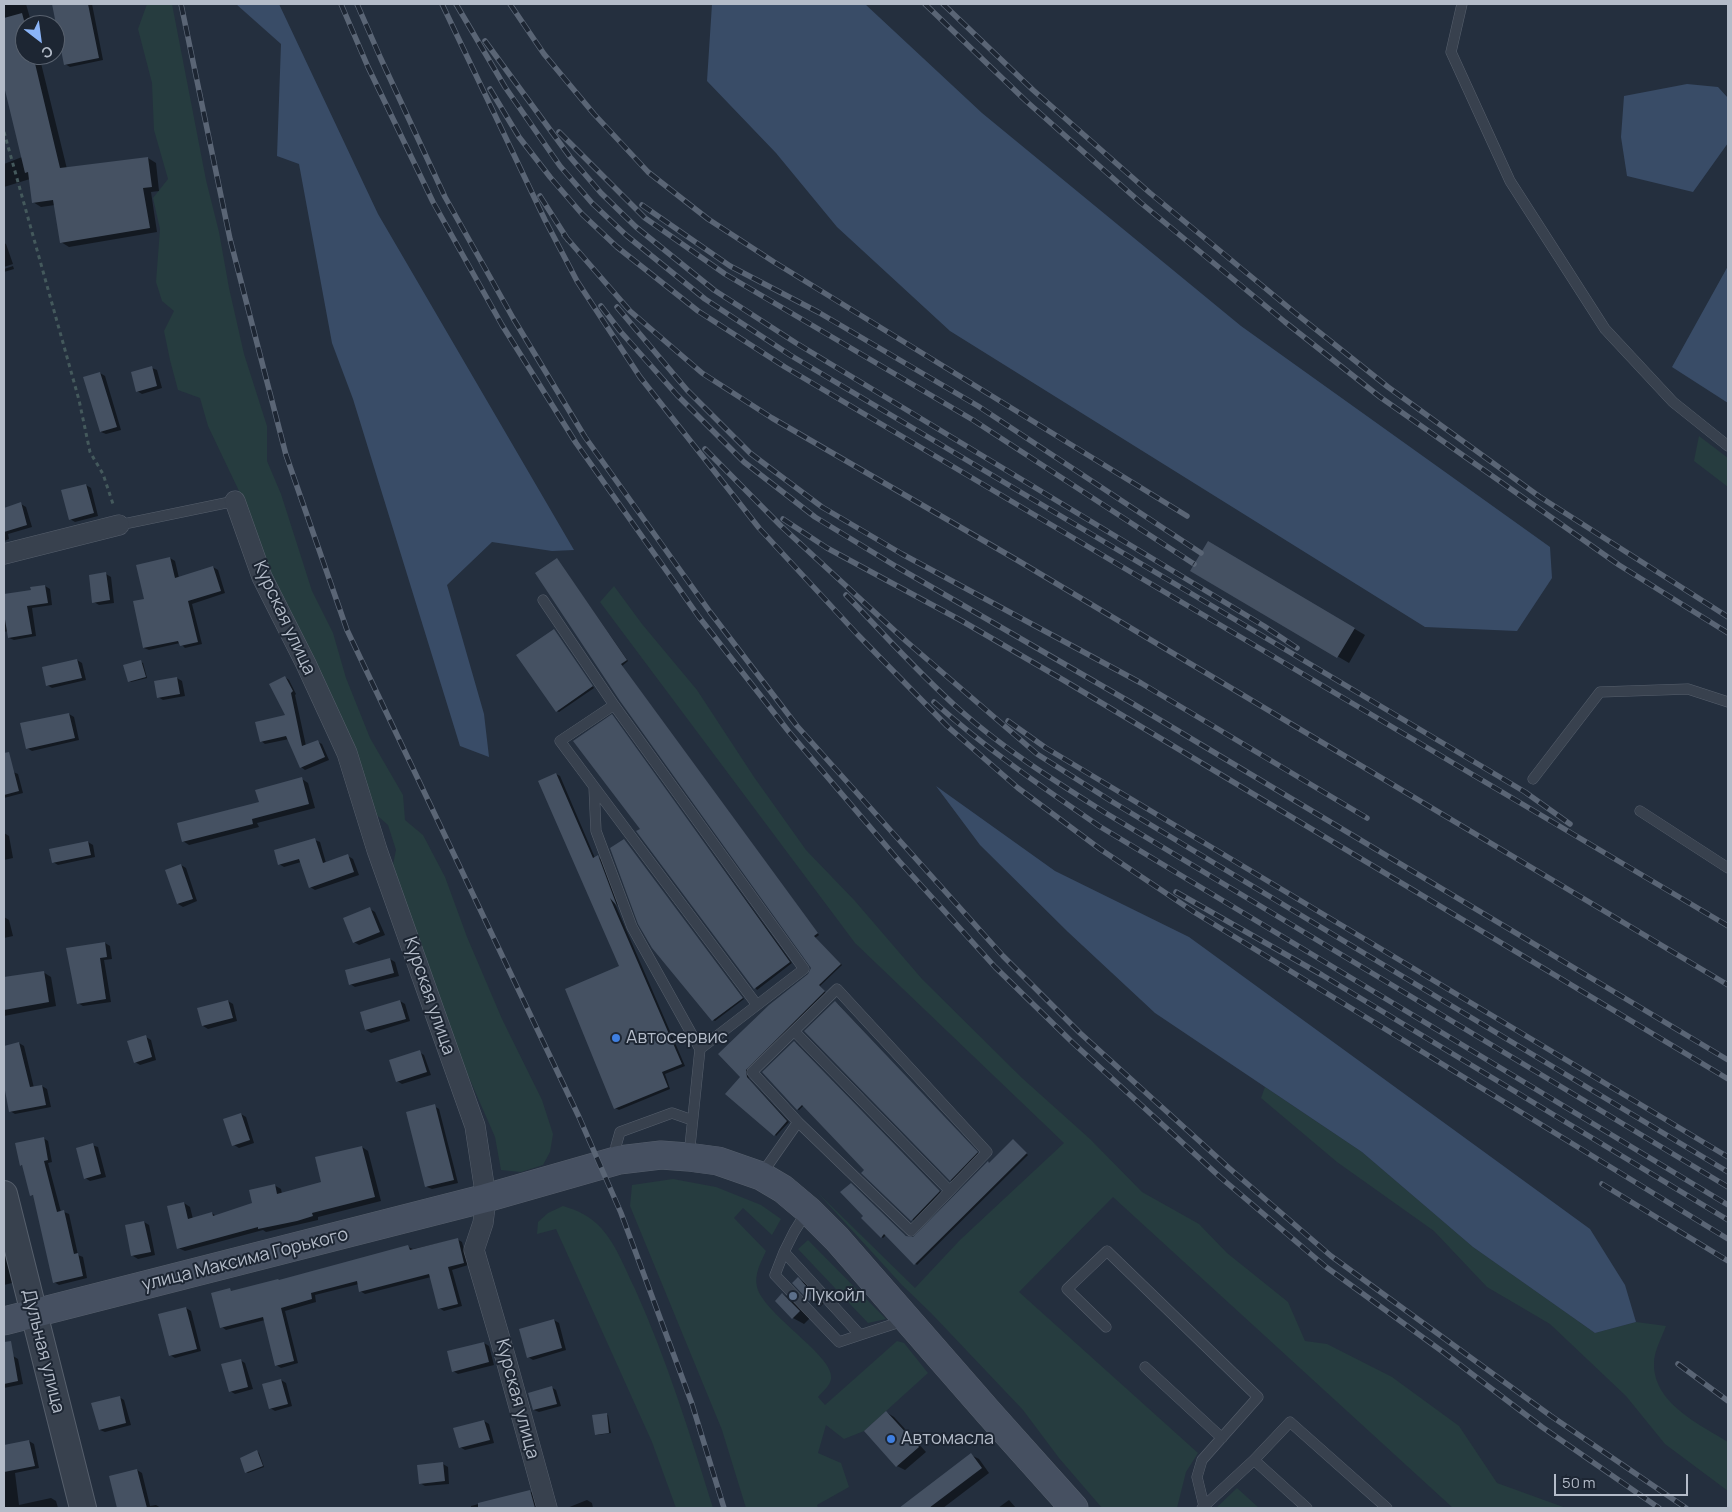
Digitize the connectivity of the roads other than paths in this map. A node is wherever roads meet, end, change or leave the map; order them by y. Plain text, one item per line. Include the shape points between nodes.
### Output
1 (1462, 4) edge
2 (1728, 446) edge
3 (235, 501) joint
4 (119, 525) joint
5 (4, 554) edge
6 (542, 600) dead end
7 (1728, 702) edge
8 (614, 705) junction
9 (1533, 779) dead end
10 (594, 786) junction
11 (1640, 811) dead end
12 (1728, 868) edge
13 (757, 1005) junction
14 (794, 1031) junction
15 (700, 1049) junction
16 (692, 1120) junction
17 (798, 1122) junction
18 (688, 1157) junction
19 (619, 1160) junction
20 (761, 1176) junction
21 (949, 1190) junction
22 (4, 1194) edge
23 (486, 1198) junction
24 (808, 1210) junction
25 (784, 1252) junction
26 (34, 1314) junction
27 (907, 1320) junction
28 (4, 1321) edge
29 (1106, 1327) dead end
30 (860, 1335) junction
31 (1145, 1367) dead end
32 (1222, 1438) junction
33 (1254, 1460) junction
34 (1203, 1507) edge
35 (82, 1508) edge
36 (546, 1508) edge
37 (1074, 1508) edge
38 (1307, 1508) edge
39 (1387, 1508) edge

1 - 2 lane via 1451,52 1510,181 1605,329 1673,402
3 - 4 lane
3 - 23 street, Курская улица via 262,577 347,753 377,850 475,1126
4 - 5 street
6 - 8 lane
7 - 9 lane via 1688,689 1600,692
8 - 10 lane via 560,742
8 - 13 lane via 804,969
10 - 13 lane
10 - 15 lane via 596,831 632,927
11 - 12 lane
13 - 15 lane
14 - 17 lane via 752,1072
14 - 21 lane
14 - 21 lane via 837,989 987,1152
15 - 16 lane
16 - 18 lane
16 - 19 lane via 672,1113 620,1132 616,1146
17 - 20 lane
17 - 21 lane via 911,1231
18 - 19 main road, улица Максима Горького via 661,1155
18 - 20 main road, улица Максима Горького via 718,1161
19 - 23 main road, улица Максима Горького
20 - 24 main road, улица Максима Горького
22 - 26 street, Дульная улица
23 - 26 main road, улица Максима Горького
23 - 36 street, Курская улица via 483,1223 474,1250
24 - 25 lane
24 - 27 main road, улица Максима Горького
25 - 30 lane
25 - 30 lane via 775,1275 839,1342
26 - 28 main road, улица Максима Горького
26 - 35 street, Дульная улица
27 - 30 lane
27 - 37 main road, улица Максима Горького
29 - 32 lane via 1067,1289 1107,1252 1258,1397
31 - 32 lane
32 - 34 lane via 1202,1460 1197,1477
33 - 34 lane
33 - 38 lane
33 - 39 lane via 1290,1422

